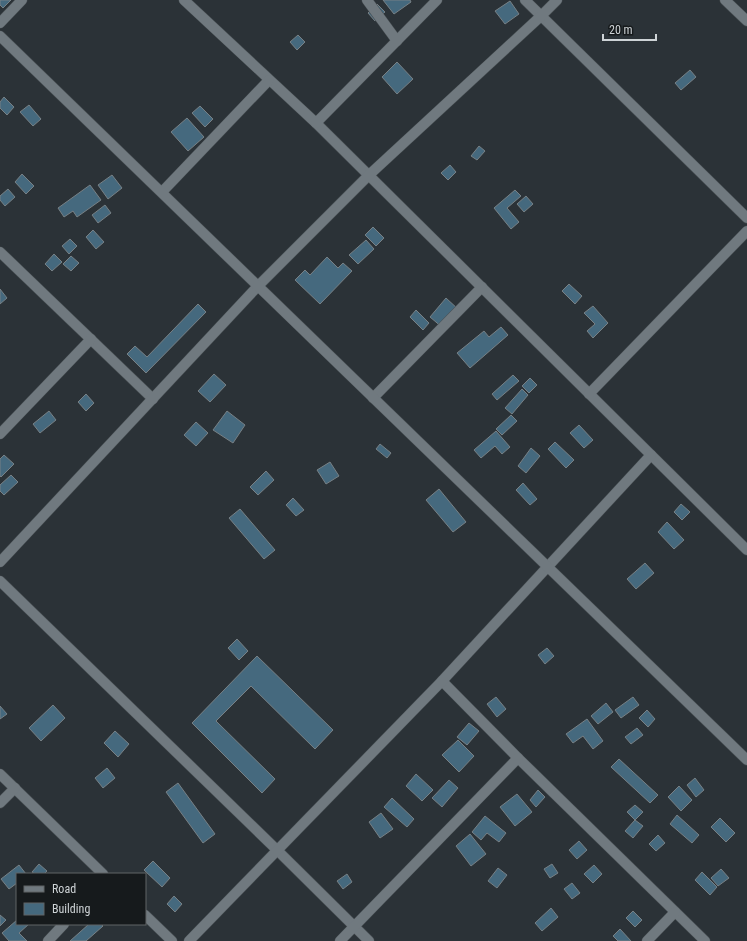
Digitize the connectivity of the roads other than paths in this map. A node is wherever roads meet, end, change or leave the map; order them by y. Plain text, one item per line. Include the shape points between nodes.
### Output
1 (22, 0) edge
2 (184, 0) edge
3 (367, 0) edge
4 (437, 0) edge
5 (525, 0) edge
6 (557, 0) edge
7 (725, 0) edge
8 (541, 16) junction
9 (747, 21) edge
10 (0, 23) edge
11 (0, 36) edge
12 (397, 41) junction
13 (268, 80) junction
14 (316, 123) junction
15 (369, 175) junction
16 (162, 192) junction
17 (747, 218) edge
18 (747, 231) edge
19 (0, 252) edge
20 (258, 286) junction
21 (482, 287) junction
22 (91, 339) junction
23 (589, 394) junction
24 (373, 398) junction
25 (153, 399) junction
26 (0, 434) edge
27 (651, 455) junction
28 (747, 550) edge
29 (0, 562) edge
30 (548, 567) junction
31 (0, 581) edge
32 (442, 681) junction
33 (518, 758) junction
34 (747, 760) edge
35 (0, 774) edge
36 (15, 788) junction
37 (0, 802) edge
38 (278, 851) junction
39 (102, 873) edge
40 (675, 912) junction
41 (146, 916) edge
42 (63, 925) edge
43 (355, 926) junction
44 (48, 941) edge
45 (172, 941) edge
46 (190, 941) edge
47 (340, 941) edge
48 (369, 941) edge
49 (647, 941) edge
50 (705, 941) edge

1 - 10 street
2 - 13 street
3 - 12 street
4 - 12 street
5 - 8 street
6 - 8 street
7 - 9 street
8 - 15 street
8 - 17 street
11 - 16 street
12 - 14 street
13 - 14 street
13 - 16 street
14 - 15 street
15 - 20 street
15 - 21 street
16 - 20 street
18 - 23 street
19 - 22 street
20 - 24 street
20 - 25 street
21 - 23 street
21 - 24 street
22 - 25 street
22 - 26 street
23 - 27 street
24 - 30 street
25 - 29 street
27 - 28 street
27 - 30 street
30 - 32 street
30 - 34 street
31 - 38 street
32 - 33 street
32 - 38 street
33 - 40 street
33 - 43 street
35 - 36 street
36 - 37 street
36 - 39 street
38 - 43 street
38 - 46 street
40 - 49 street
40 - 50 street
41 - 45 street
42 - 44 street
43 - 47 street
43 - 48 street

